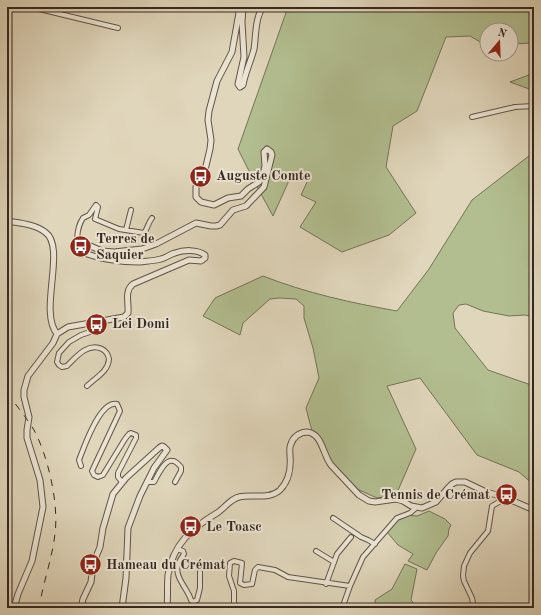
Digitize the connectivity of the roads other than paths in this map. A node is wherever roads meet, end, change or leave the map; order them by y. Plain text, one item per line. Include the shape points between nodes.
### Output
1 (31, 7) edge
2 (240, 7) edge
3 (243, 7) edge
4 (264, 7) edge
5 (118, 28) dead end
6 (534, 106) edge
7 (472, 117) dead end
8 (131, 210) dead end
9 (152, 218) dead end
10 (7, 221) edge
11 (126, 230) junction
12 (85, 253) junction
13 (105, 320) junction
14 (57, 332) junction
15 (87, 386) dead end
16 (81, 466) dead end
17 (122, 482) junction
18 (147, 482) junction
19 (175, 482) dead end
20 (506, 498) junction
21 (416, 508) junction
22 (534, 510) edge
23 (333, 518) dead end
24 (351, 537) dead end
25 (374, 544) junction
26 (177, 549) junction
27 (316, 551) dead end
28 (334, 562) junction
29 (200, 572) dead end
30 (326, 584) junction
31 (350, 586) junction
32 (234, 605) dead end
33 (14, 608) edge
34 (81, 608) edge
35 (122, 608) edge
36 (167, 608) edge
37 (341, 608) edge
38 (474, 608) edge

1 - 5 street
2 - 12 street via 232,52 217,81 209,111 209,159 195,194 201,202 214,205 228,198 241,196 262,178 265,166 264,152 267,150 272,155 264,187 246,206 233,210 216,226 196,223 148,247 123,252 102,251 87,245 84,248
3 - 4 street via 244,57 238,82 240,87 243,85 251,59 259,17
6 - 7 street via 515,107
8 - 11 street
9 - 11 street via 144,233
10 - 14 street via 41,229 52,240 53,275 50,309 51,324
11 - 12 street via 96,220 96,205 89,215 83,218 77,232 79,251
12 - 13 street via 124,261 157,260 176,252 199,251 205,258 189,260 133,284 128,292 128,314 121,318
13 - 14 street via 68,327
13 - 15 street via 99,329 69,342 57,359 59,365 65,367 87,349 94,347 105,351 109,359 108,367
14 - 33 street via 53,343 28,376 24,390 29,417 26,432 40,480 43,507 32,561
16 - 17 street via 79,460 98,418 109,405 117,404 120,411 92,471 98,477 103,476 131,433 136,435 136,438 118,473
17 - 18 street via 162,446 166,452
17 - 34 street via 111,499 100,547 93,564 91,584
18 - 19 street via 154,482 160,470 171,460 181,467
18 - 35 street via 128,528
20 - 21 street via 465,482 456,482 432,505
20 - 22 street
20 - 38 street via 493,505 488,531 465,562 463,576
21 - 25 street via 397,518
21 - 26 street via 396,498 375,502 362,498 327,460 318,438 311,433 304,433 295,437 290,445 289,473 279,491 266,496 235,498 195,527
23 - 25 street
24 - 28 street
25 - 31 street via 363,557
26 - 29 street via 184,554 178,566 178,576 193,602 197,600 199,593
26 - 36 street via 168,574
27 - 28 street
28 - 30 street
30 - 31 street
30 - 32 street via 288,578 275,570 258,567 252,584 244,585 240,583 242,563 232,561 229,576 234,590
31 - 37 street

